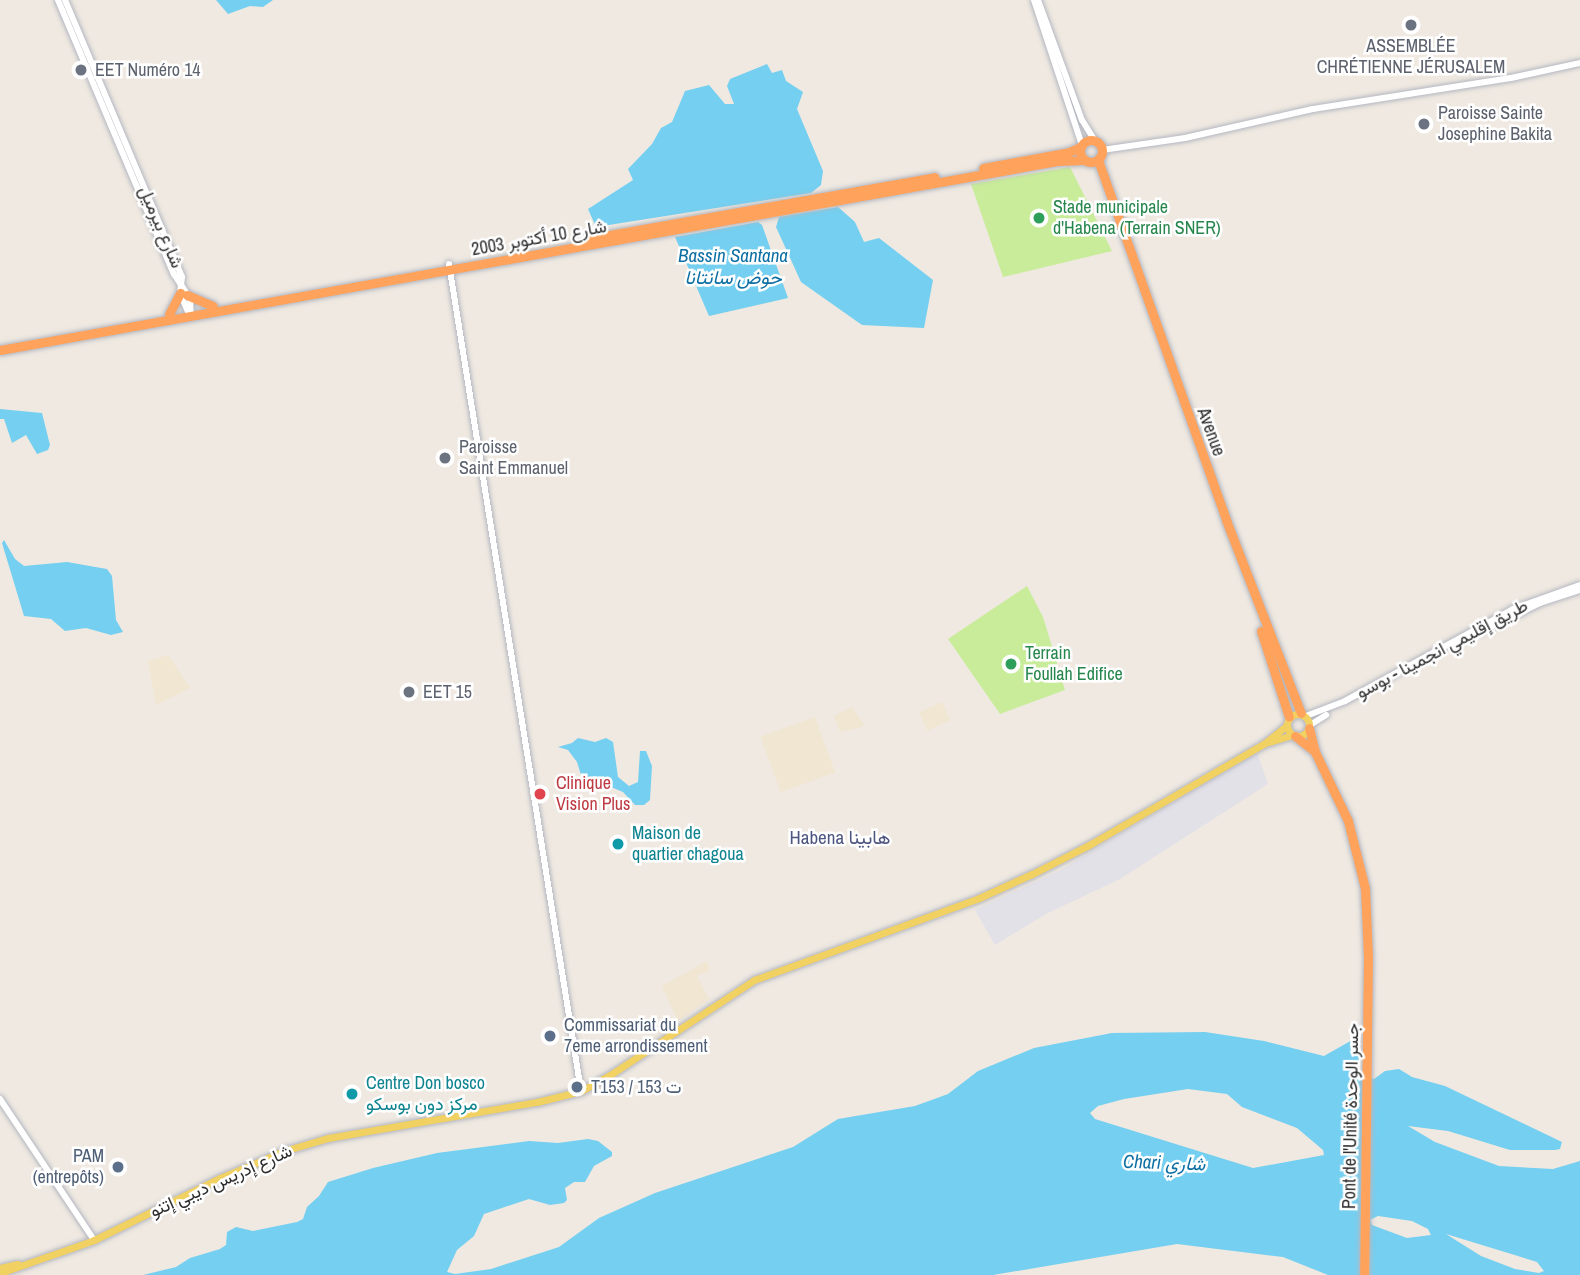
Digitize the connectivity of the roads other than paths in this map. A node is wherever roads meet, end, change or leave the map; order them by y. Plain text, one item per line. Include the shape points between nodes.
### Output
1 (58, 0) edge
2 (65, 0) edge
3 (1036, 0) edge
4 (1580, 63) edge
5 (1081, 146) junction
6 (1099, 146) junction
7 (1090, 161) junction
8 (449, 267) junction
9 (182, 291) junction
10 (213, 306) junction
11 (190, 313) junction
12 (169, 314) junction
13 (0, 344) edge
14 (0, 350) edge
15 (1580, 587) edge
16 (1303, 715) junction
17 (1288, 721) junction
18 (1309, 727) junction
19 (1294, 735) junction
20 (1265, 743) junction
21 (1315, 752) junction
22 (581, 1091) junction
23 (0, 1099) edge
24 (94, 1240) junction
25 (33, 1262) junction
26 (0, 1268) edge
27 (0, 1273) edge
28 (1364, 1275) edge

1 - 9 street, شارع بيرميل
2 - 9 street, شارع بيرميل via 182,278
3 - 5 street
3 - 6 street via 1082,120
4 - 6 street via 1314,108 1185,138
5 - 6 highway, شارع 10 أكتوبر 2003 via 1087,141
5 - 7 highway
5 - 8 highway, شارع 10 أكتوبر 2003
6 - 7 highway
7 - 8 highway, شارع 10 أكتوبر 2003 via 1031,165
7 - 16 highway, Avenue
7 - 17 highway via 1207,479
8 - 10 highway, شارع 10 أكتوبر 2003
8 - 11 highway, شارع 10 أكتوبر 2003
8 - 22 street
9 - 10 highway
9 - 11 street
9 - 12 highway
10 - 11 highway, شارع 10 أكتوبر 2003
11 - 12 highway, شارع 10 أكتوبر 2003
11 - 14 highway, شارع 10 أكتوبر 2003
12 - 13 highway, شارع 10 أكتوبر 2003
15 - 16 street, طريق إقليمي انجمينا - بوسو via 1513,609 1335,706
15 - 18 street, طريق إقليمي انجمينا - بوسو via 1516,613
16 - 17 main road
16 - 18 main road
17 - 19 main road
17 - 20 main road
18 - 19 main road via 1302,736
18 - 21 highway
19 - 20 main road
19 - 21 highway
20 - 22 main road, شارع إدريس ديبي إتنو via 1021,879 754,980
21 - 28 highway, Pont de l'Unité جسر الوحدة via 1339,798 1365,888
22 - 24 main road, شارع إدريس ديبي إتنو via 297,1147 220,1178
23 - 24 street
24 - 25 main road, شارع إدريس ديبي إتنو
25 - 26 main road, شارع إدريس ديبي إتنو
25 - 27 main road, شارع إدريس ديبي إتنو

